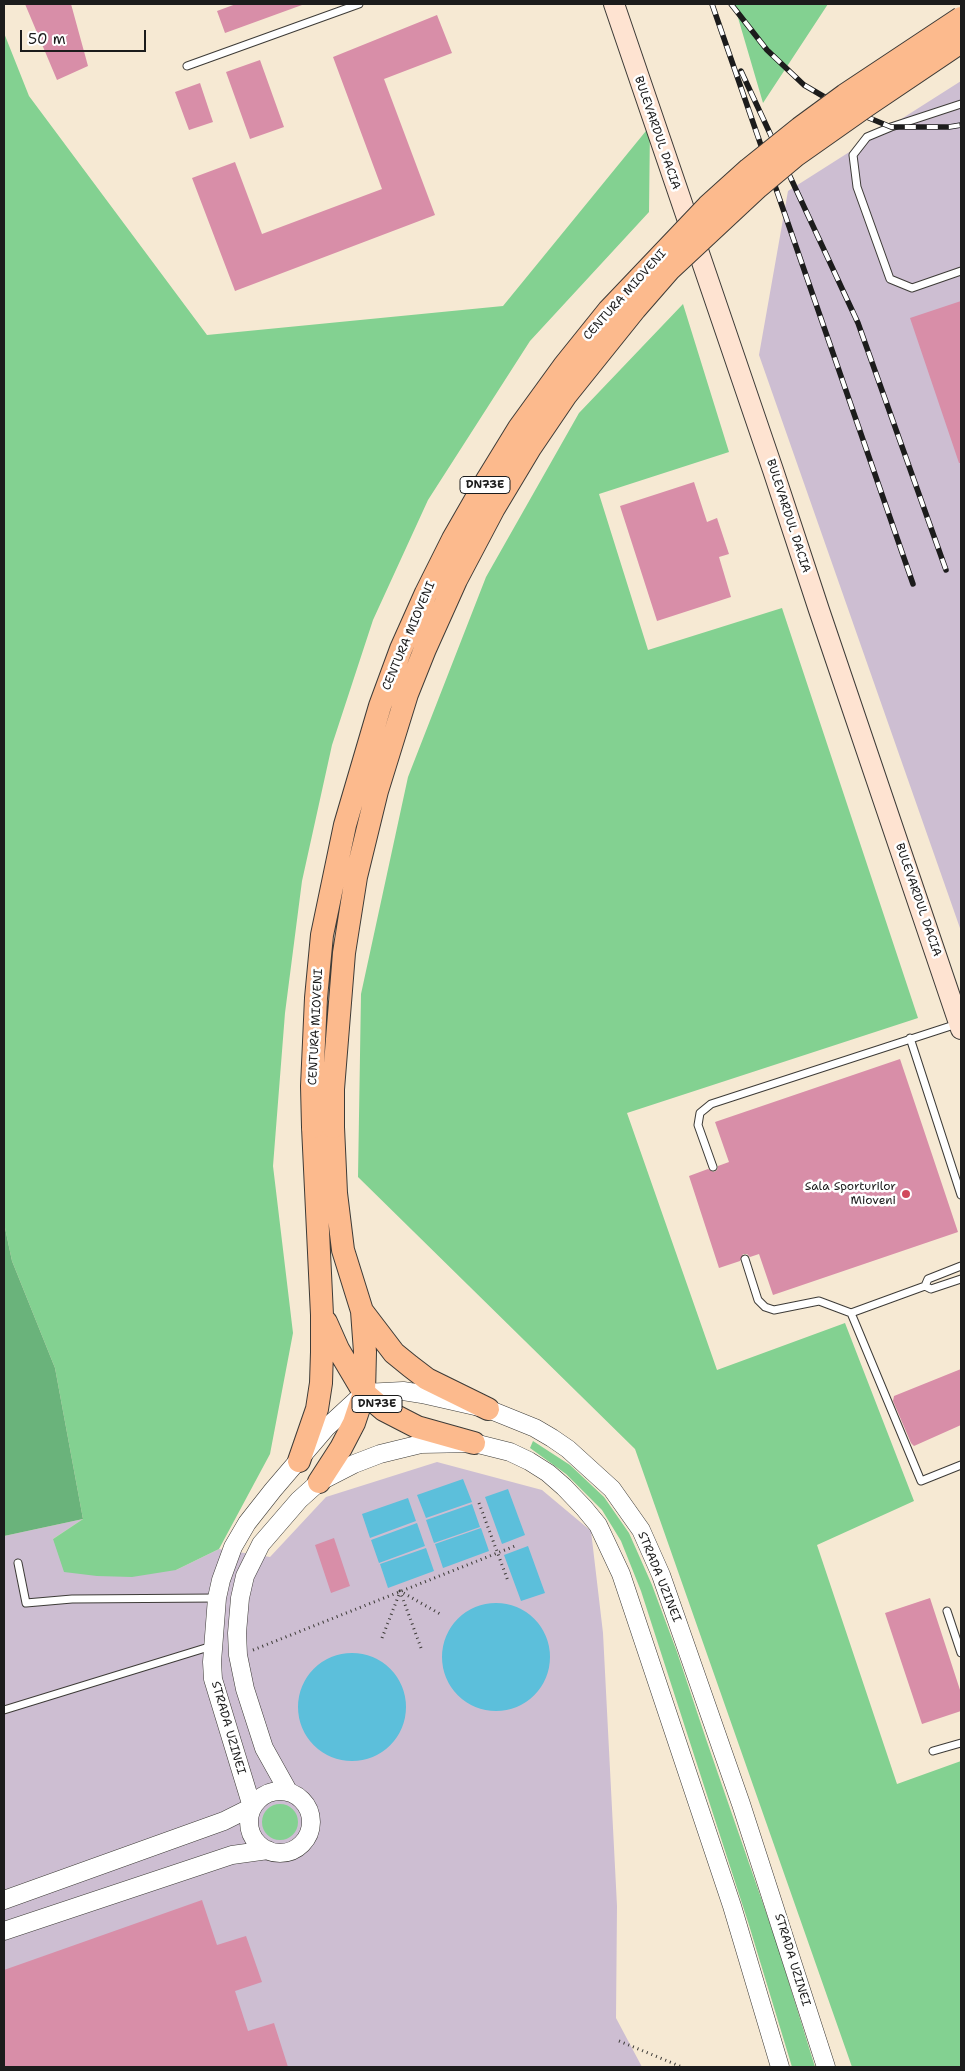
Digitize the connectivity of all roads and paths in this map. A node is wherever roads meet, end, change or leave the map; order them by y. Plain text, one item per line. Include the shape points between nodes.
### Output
1 (358, 4) edge
2 (614, 4) edge
3 (961, 18) edge
4 (961, 42) edge
5 (187, 66) dead end
6 (961, 104) edge
7 (961, 271) edge
8 (960, 1026) edge
9 (910, 1038) junction
10 (323, 1127) junction
11 (713, 1167) dead end
12 (961, 1195) edge
13 (745, 1259) dead end
14 (961, 1266) edge
15 (961, 1280) edge
16 (925, 1286) junction
17 (362, 1311) junction
18 (851, 1313) junction
19 (322, 1315) junction
20 (364, 1394) junction
21 (488, 1409) junction
22 (474, 1443) junction
23 (299, 1461) junction
24 (961, 1465) edge
25 (319, 1482) junction
26 (479, 1503) dead end
27 (515, 1546) dead end
28 (497, 1553) junction
29 (18, 1563) dead end
30 (508, 1581) dead end
31 (400, 1591) junction
32 (217, 1598) junction
33 (947, 1611) dead end
34 (440, 1614) dead end
35 (382, 1638) dead end
36 (213, 1646) junction
37 (421, 1648) dead end
38 (961, 1653) edge
39 (238, 1655) junction
40 (4, 1710) edge
41 (961, 1743) edge
42 (933, 1750) dead end
43 (288, 1791) junction
44 (252, 1807) junction
45 (268, 1850) junction
46 (4, 1900) edge
47 (4, 1931) edge
48 (619, 2041) dead end
49 (682, 2067) edge
50 (780, 2067) edge
51 (826, 2067) edge

1 - 5 lane
2 - 8 main road, BULEVARDUL DACIA
3 - 10 highway, CENTURA MIOVENI / DN73E, bridge via 800,128 708,206 609,310 564,366 519,428 484,485 449,546 402,649 380,706 345,825 322,935 315,1028 312,1086
4 - 10 highway, CENTURA MIOVENI / DN73E, bridge via 796,156 669,270 566,394 494,508 456,580 425,650 407,694 376,791 356,878 344,952 333,1089
6 - 7 lane via 867,138 853,155 856,187 890,279 912,288
8 - 9 lane
9 - 11 lane via 711,1104 700,1113 698,1125
9 - 12 lane
10 - 17 highway, CENTURA MIOVENI / DN73E via 343,1250
10 - 19 highway, CENTURA MIOVENI / DN73E
13 - 18 lane via 758,1300 765,1307 774,1310 819,1301
14 - 16 lane via 928,1279
15 - 16 lane via 931,1289
16 - 18 lane
17 - 20 highway, CENTURA MIOVENI / DN73E
17 - 21 highway, DN73E via 394,1353 410,1366 427,1379
18 - 24 lane via 922,1482
19 - 20 highway, DN73E
19 - 23 highway, CENTURA MIOVENI / DN73E via 321,1383
20 - 21 street, STRADA UZINEI via 403,1391
20 - 22 highway, DN73E via 384,1410 417,1427
20 - 23 street, STRADA UZINEI via 326,1428
20 - 25 highway, CENTURA MIOVENI / DN73E via 342,1448
21 - 51 street, STRADA UZINEI via 535,1428 568,1449 612,1489 641,1530 660,1575 747,1822
22 - 25 street via 421,1444 396,1450 354,1464
22 - 50 street via 510,1452 548,1473 584,1508 610,1548 635,1611 732,1906
23 - 32 street, STRADA UZINEI via 247,1523 234,1547
25 - 39 street via 278,1522 261,1544 246,1576 237,1624
26 - 28 path
27 - 28 path
28 - 30 path
28 - 31 path
29 - 32 lane via 26,1603 72,1599
31 - 34 path
31 - 35 path
31 - 37 path
31 - 39 path
32 - 36 street, STRADA UZINEI
33 - 38 lane
36 - 40 lane
36 - 44 street, STRADA UZINEI via 213,1680
39 - 43 street via 264,1748
41 - 42 lane
43 - 44 street via 267,1793
43 - 45 street via 305,1803 310,1812 309,1832 297,1848 288,1852
44 - 45 street via 249,1827 259,1845
44 - 46 street via 224,1821
45 - 47 street via 232,1855
48 - 49 path

